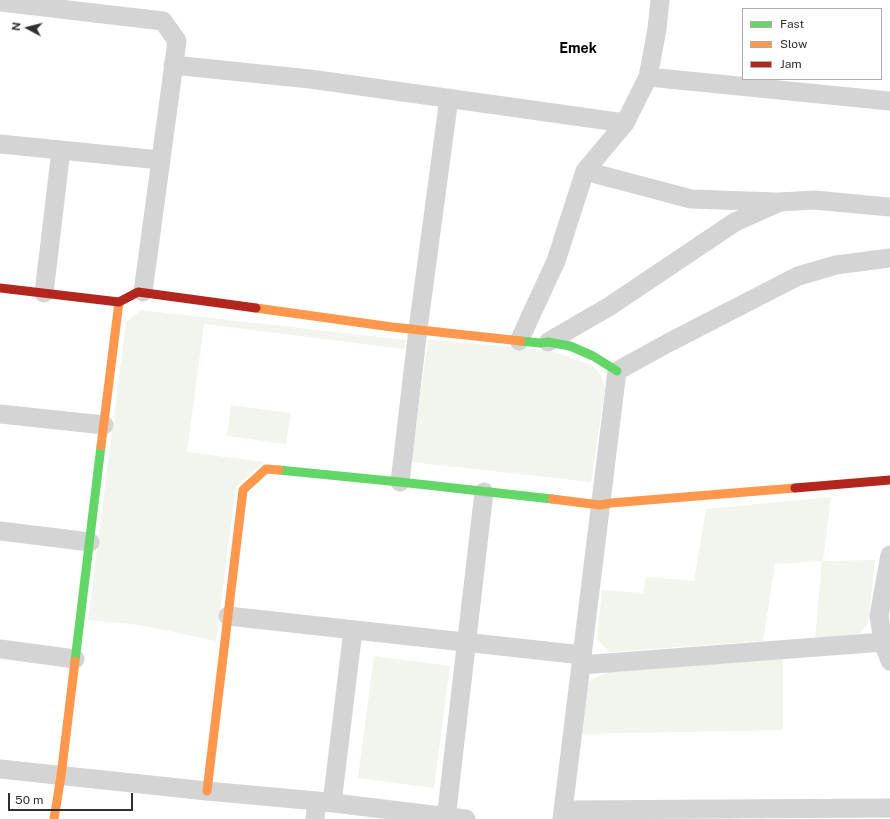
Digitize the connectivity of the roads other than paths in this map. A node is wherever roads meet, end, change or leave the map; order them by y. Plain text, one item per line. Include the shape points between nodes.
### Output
1 (660, 0) edge
2 (0, 2) edge
3 (173, 65) junction
4 (648, 78) junction
5 (449, 98) junction
6 (890, 101) edge
7 (624, 122) junction
8 (0, 144) edge
9 (61, 150) junction
10 (160, 160) junction
11 (585, 171) junction
12 (780, 202) junction
13 (890, 207) edge
14 (890, 258) edge
15 (0, 288) edge
16 (142, 292) junction
17 (44, 293) junction
18 (119, 302) junction
19 (418, 329) junction
20 (519, 341) junction
21 (548, 342) junction
22 (616, 371) junction
23 (0, 414) edge
24 (104, 425) junction
25 (890, 480) edge
26 (400, 482) junction
27 (484, 492) junction
28 (600, 505) junction
29 (0, 531) edge
30 (90, 542) junction
31 (890, 555) edge
32 (228, 616) junction
33 (353, 630) junction
34 (466, 642) junction
35 (883, 642) junction
36 (0, 648) edge
37 (75, 658) junction
38 (582, 660) junction
39 (890, 661) edge
40 (0, 769) edge
41 (61, 776) junction
42 (207, 791) junction
43 (321, 808) edge
44 (888, 810) edge
45 (563, 814) edge
46 (446, 817) edge
47 (54, 819) edge
48 (466, 819) edge

1 - 4 street
2 - 3 street via 163,21 177,41
3 - 5 street via 310,79
3 - 10 street
4 - 6 street
4 - 7 street
5 - 7 street
5 - 19 street
7 - 11 street
8 - 9 street
9 - 10 street
9 - 17 street
10 - 16 street
11 - 12 street via 691,198
11 - 20 street via 556,261
12 - 13 street via 814,200
12 - 21 street via 735,222 610,306
14 - 22 street via 836,265 798,276
15 - 17 street
16 - 18 street
16 - 19 street
17 - 18 street
18 - 24 street
19 - 20 street
19 - 26 street
20 - 21 street
21 - 22 street via 570,346 593,356
22 - 28 street
23 - 24 street
24 - 30 street
25 - 28 street
26 - 27 street
26 - 32 street via 266,469 243,490
27 - 28 street
27 - 34 street
28 - 38 street
29 - 30 street
30 - 37 street
31 - 35 street via 879,616
32 - 33 street
32 - 42 street
33 - 34 street
33 - 43 street
34 - 38 street
34 - 46 street
35 - 38 street
35 - 39 street
36 - 37 street
37 - 41 street
38 - 45 street
40 - 41 street
41 - 42 street
41 - 47 street
42 - 43 street
43 - 46 street
44 - 45 street
46 - 48 street

